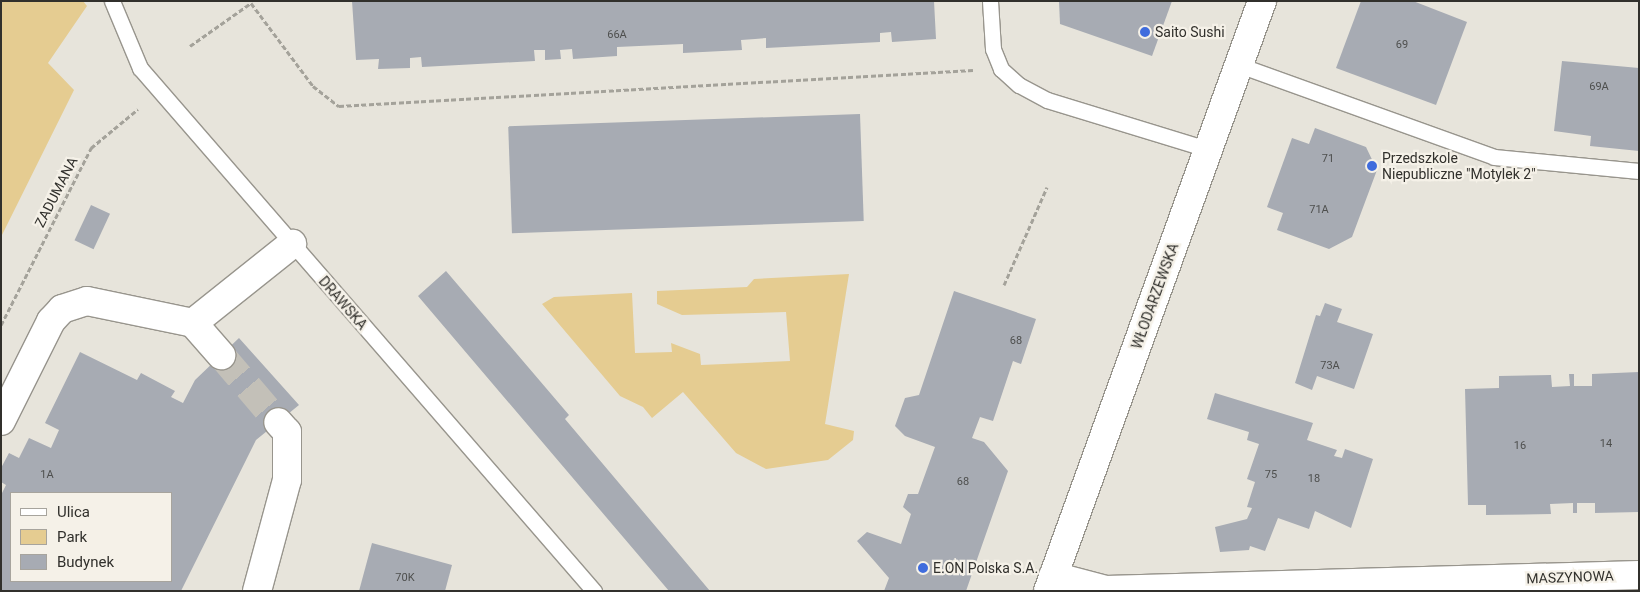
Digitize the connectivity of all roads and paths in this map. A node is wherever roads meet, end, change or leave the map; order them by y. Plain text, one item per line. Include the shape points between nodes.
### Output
1 (112, 1) edge
2 (990, 1) edge
3 (1262, 1) edge
4 (190, 46) dead end
5 (1239, 65) junction
6 (938, 73) dead end
7 (160, 91) junction
8 (1208, 149) junction
9 (1639, 171) edge
10 (1047, 187) dead end
11 (292, 244) junction
12 (1004, 285) dead end
13 (193, 323) junction
14 (1, 326) edge
15 (221, 355) tunnel mouth
16 (1, 421) edge
17 (278, 422) tunnel mouth
18 (1639, 574) edge
19 (1050, 584) edge
20 (1454, 585) edge
21 (257, 591) edge
22 (594, 591) edge

1 - 7 lane, DRAWSKA via 140,68
2 - 8 lane via 993,49 1001,69 1019,85 1047,100
3 - 5 street, WŁODARZEWSKA
4 - 6 path via 251,3 313,86 338,106
5 - 8 street, WŁODARZEWSKA
5 - 9 lane via 1494,157
7 - 11 lane, DRAWSKA
7 - 14 path, ZADUMANA via 91,148
8 - 19 street, WŁODARZEWSKA
10 - 12 path
11 - 13 street
11 - 22 lane, DRAWSKA
13 - 15 street
13 - 16 street via 87,301 62,309 51,321
17 - 21 street via 287,432 290,454 287,480
18 - 20 street, MASZYNOWA
19 - 20 street, MASZYNOWA via 1106,590

